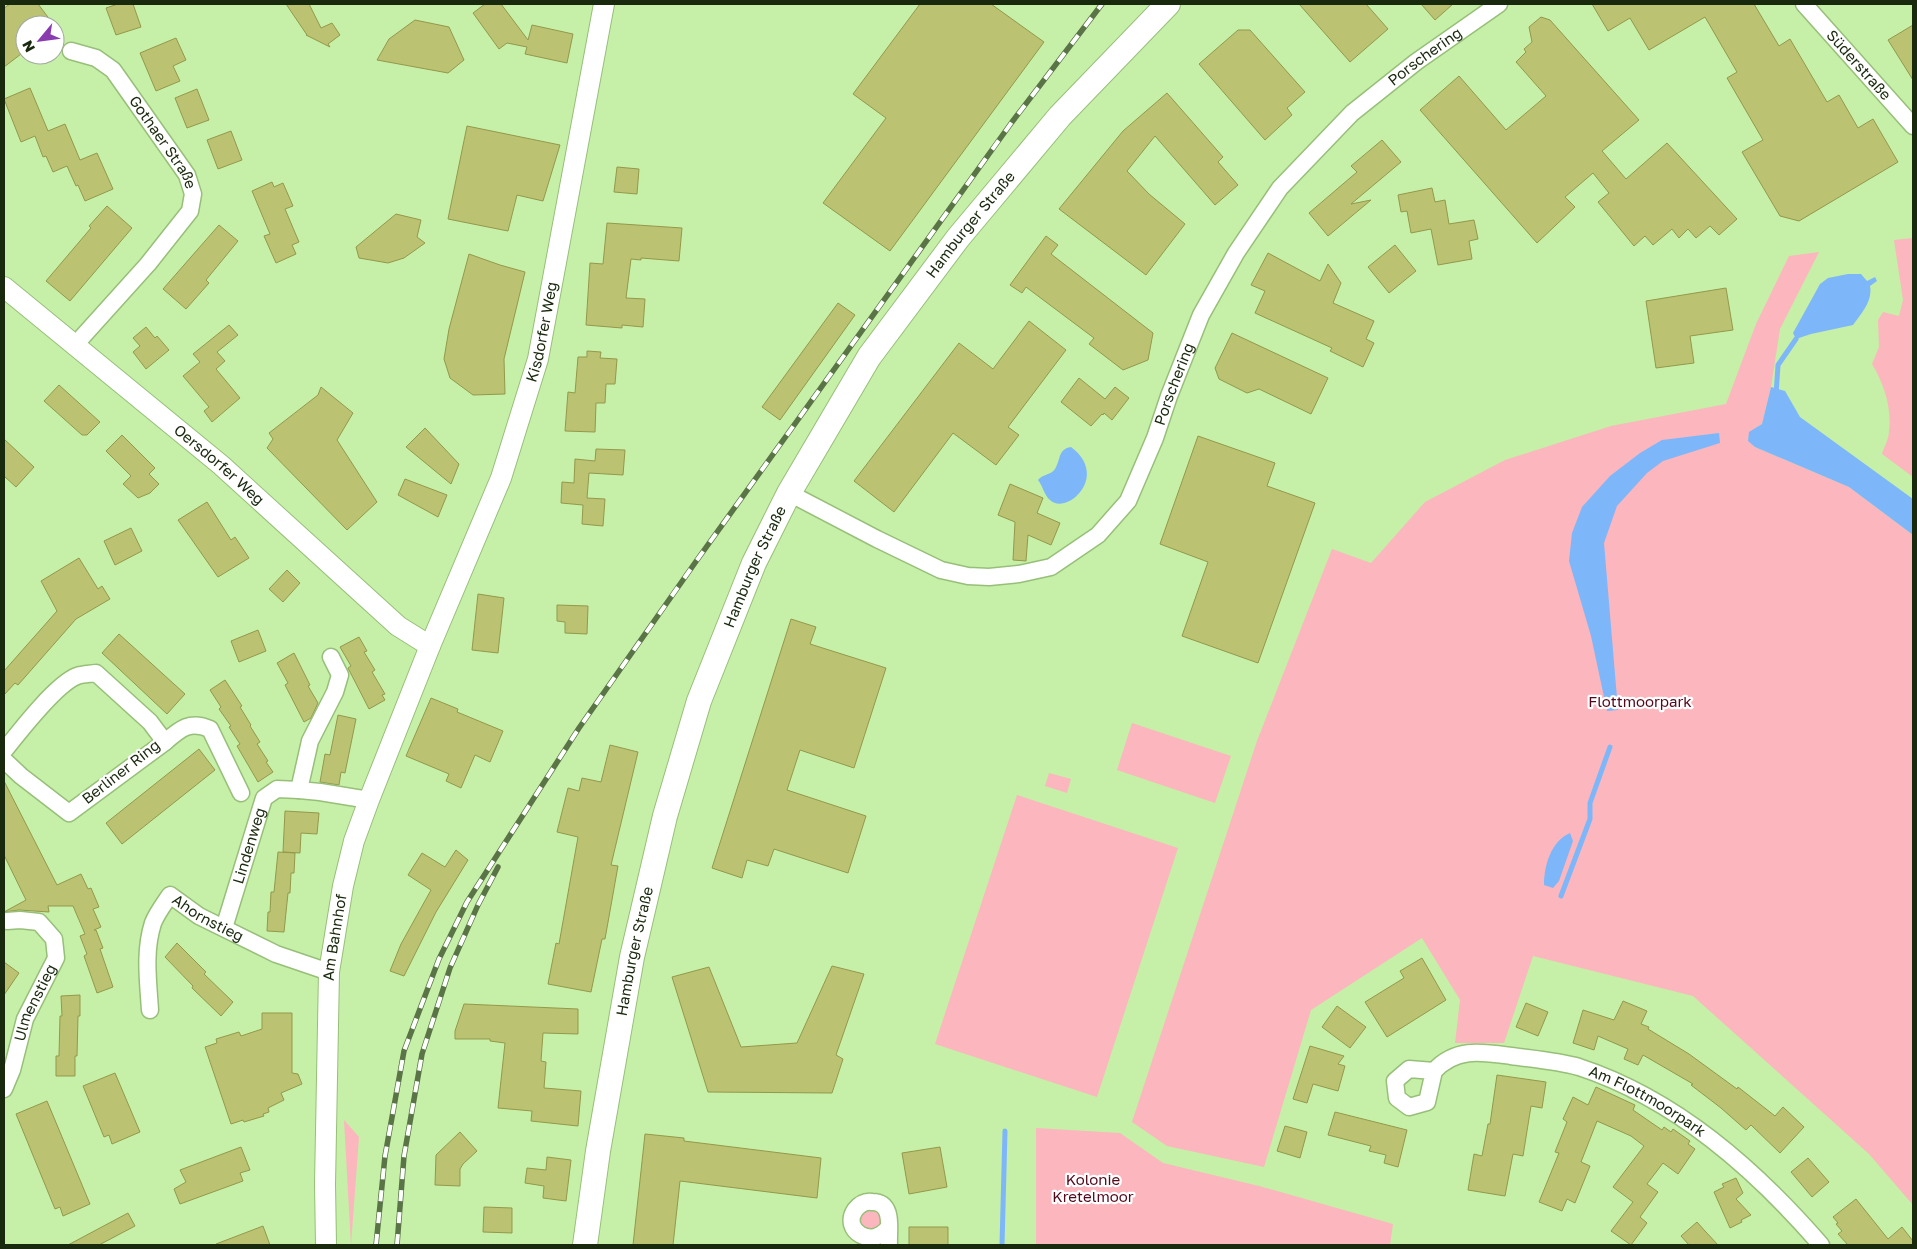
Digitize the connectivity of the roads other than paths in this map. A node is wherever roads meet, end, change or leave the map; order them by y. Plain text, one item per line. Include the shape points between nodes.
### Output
1 (604, 4) edge
2 (1168, 4) edge
3 (1499, 4) edge
4 (1804, 4) edge
5 (71, 51) dead end
6 (1913, 126) edge
7 (4, 287) edge
8 (75, 345) junction
9 (788, 493) junction
10 (430, 646) junction
11 (331, 656) dead end
12 (165, 742) junction
13 (4, 751) edge
14 (4, 760) edge
15 (299, 790) junction
16 (242, 793) dead end
17 (369, 800) junction
18 (5, 921) edge
19 (224, 928) junction
20 (329, 972) junction
21 (150, 1010) dead end
22 (1434, 1071) dead end
23 (4, 1089) edge
24 (888, 1228) dead end
25 (326, 1245) edge
26 (585, 1245) edge
27 (889, 1245) edge
28 (1821, 1245) edge

1 - 10 street, Kisdorfer Weg via 538,359 501,478
2 - 9 main road, Hamburger Straße via 1060,116 958,238 869,357
3 - 9 street, Porschering via 1352,112 1280,188 1236,253 1201,315 1128,501 1098,535 1050,566 1011,575 968,576 941,570
4 - 6 street, Süderstraße
5 - 8 street, Gothaer Straße via 96,58 114,70 187,175 193,194 190,212
7 - 8 street, Oersdorfer Weg
8 - 10 street, Oersdorfer Weg via 221,465 398,626
9 - 26 main road, Hamburger Straße via 754,563 699,701 665,816 632,957
10 - 17 street, Am Bahnhof
11 - 15 street via 340,675 310,741
12 - 13 street, Berliner Ring via 150,722 96,673 77,676 63,685
12 - 14 street, Berliner Ring via 68,814
12 - 16 street via 192,724 210,729
15 - 17 street, Lindenweg
15 - 19 street, Lindenweg via 277,790 264,798
17 - 20 street, Am Bahnhof via 345,877
18 - 23 street, Ulmenstieg via 39,922 54,938 56,958 26,1019
19 - 20 street, Ahornstieg via 276,954
19 - 21 street, Ahornstieg via 199,916 170,895 154,921 148,946
20 - 25 street, Am Bahnhof
22 - 28 street, Am Flottmoorpark via 1455,1055 1479,1052 1577,1067 1601,1076 1645,1096 1706,1134 1774,1193
24 - 27 street

